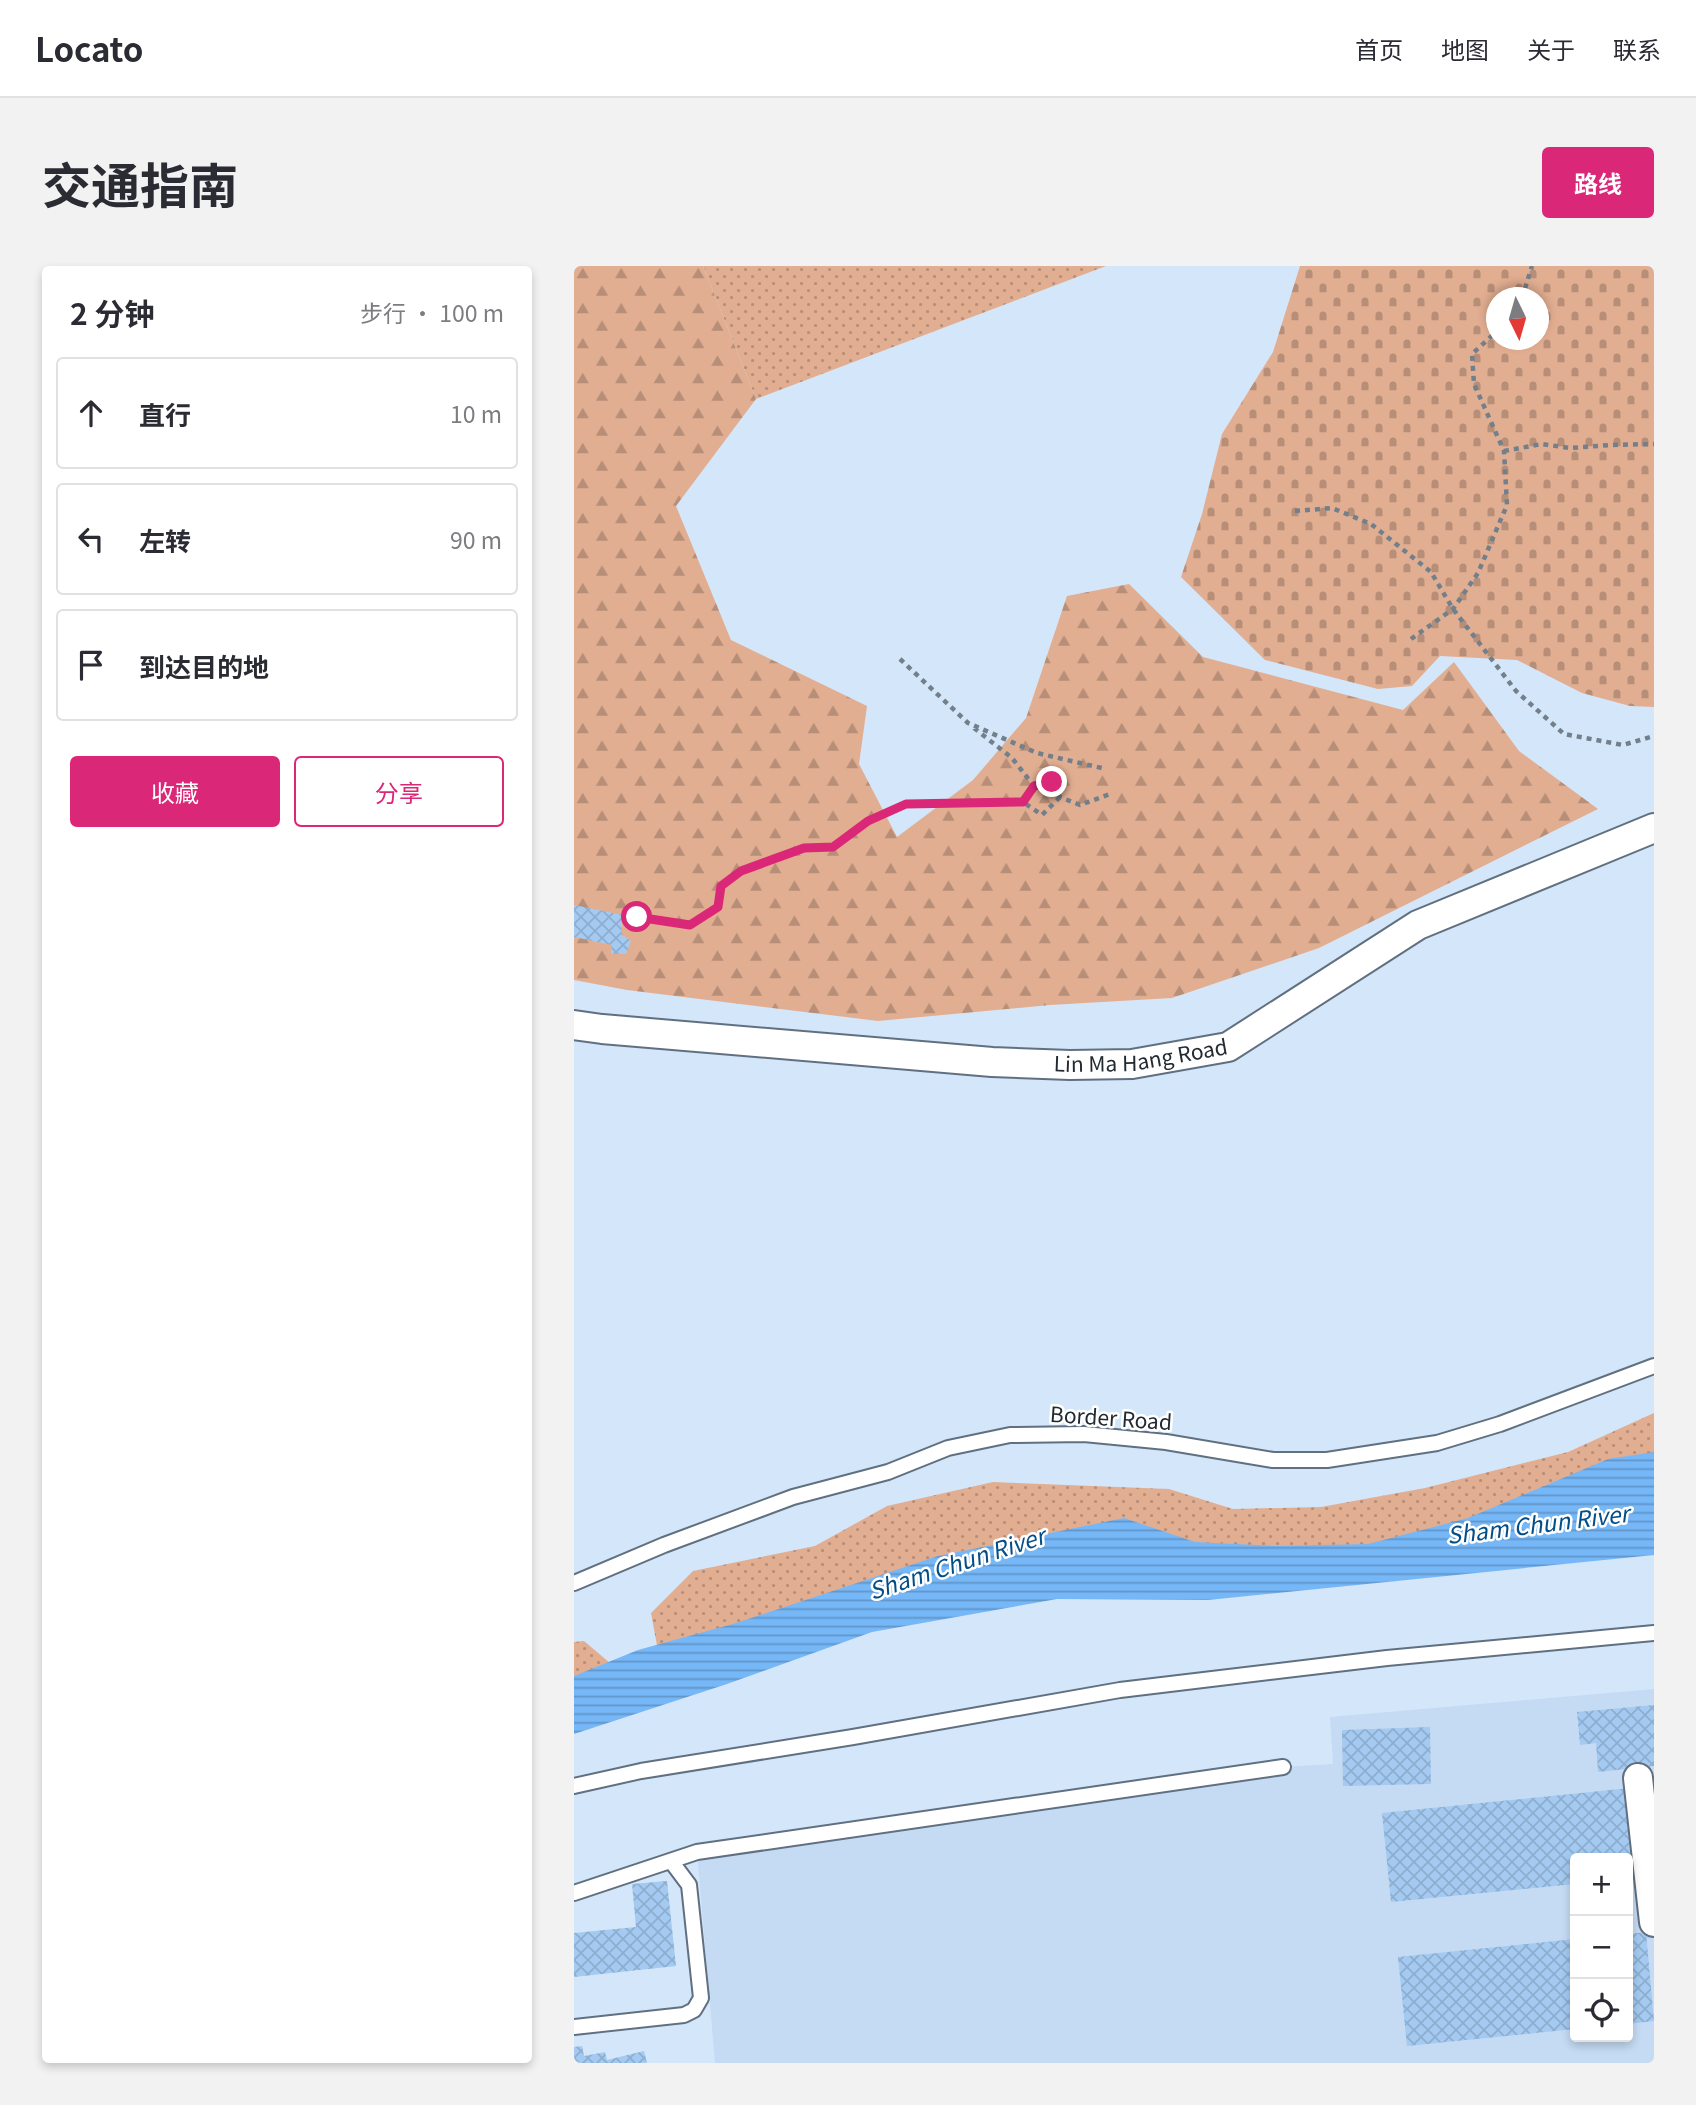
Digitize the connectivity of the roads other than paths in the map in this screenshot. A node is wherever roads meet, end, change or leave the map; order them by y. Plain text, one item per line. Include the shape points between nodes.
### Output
1 (1654, 828) edge
2 (574, 1025) edge
3 (1654, 1366) edge
4 (574, 1583) edge
5 (1654, 1633) edge
6 (1283, 1767) dead end
7 (1638, 1778) dead end
8 (574, 1786) edge
9 (671, 1861) junction
10 (574, 1893) edge
11 (1654, 1922) edge
12 (574, 2027) edge

1 - 2 street, Lin Ma Hang Road via 1418,925 1228,1047 1132,1064 1070,1065
3 - 4 lane, Border Road via 1437,1443 1327,1460 1273,1460 1084,1434 1010,1435 948,1448 888,1472 793,1497
5 - 8 lane via 1120,1690
6 - 9 lane via 697,1852
7 - 11 street
9 - 10 lane
9 - 12 lane via 689,1885 701,1998 694,2010 684,2015

